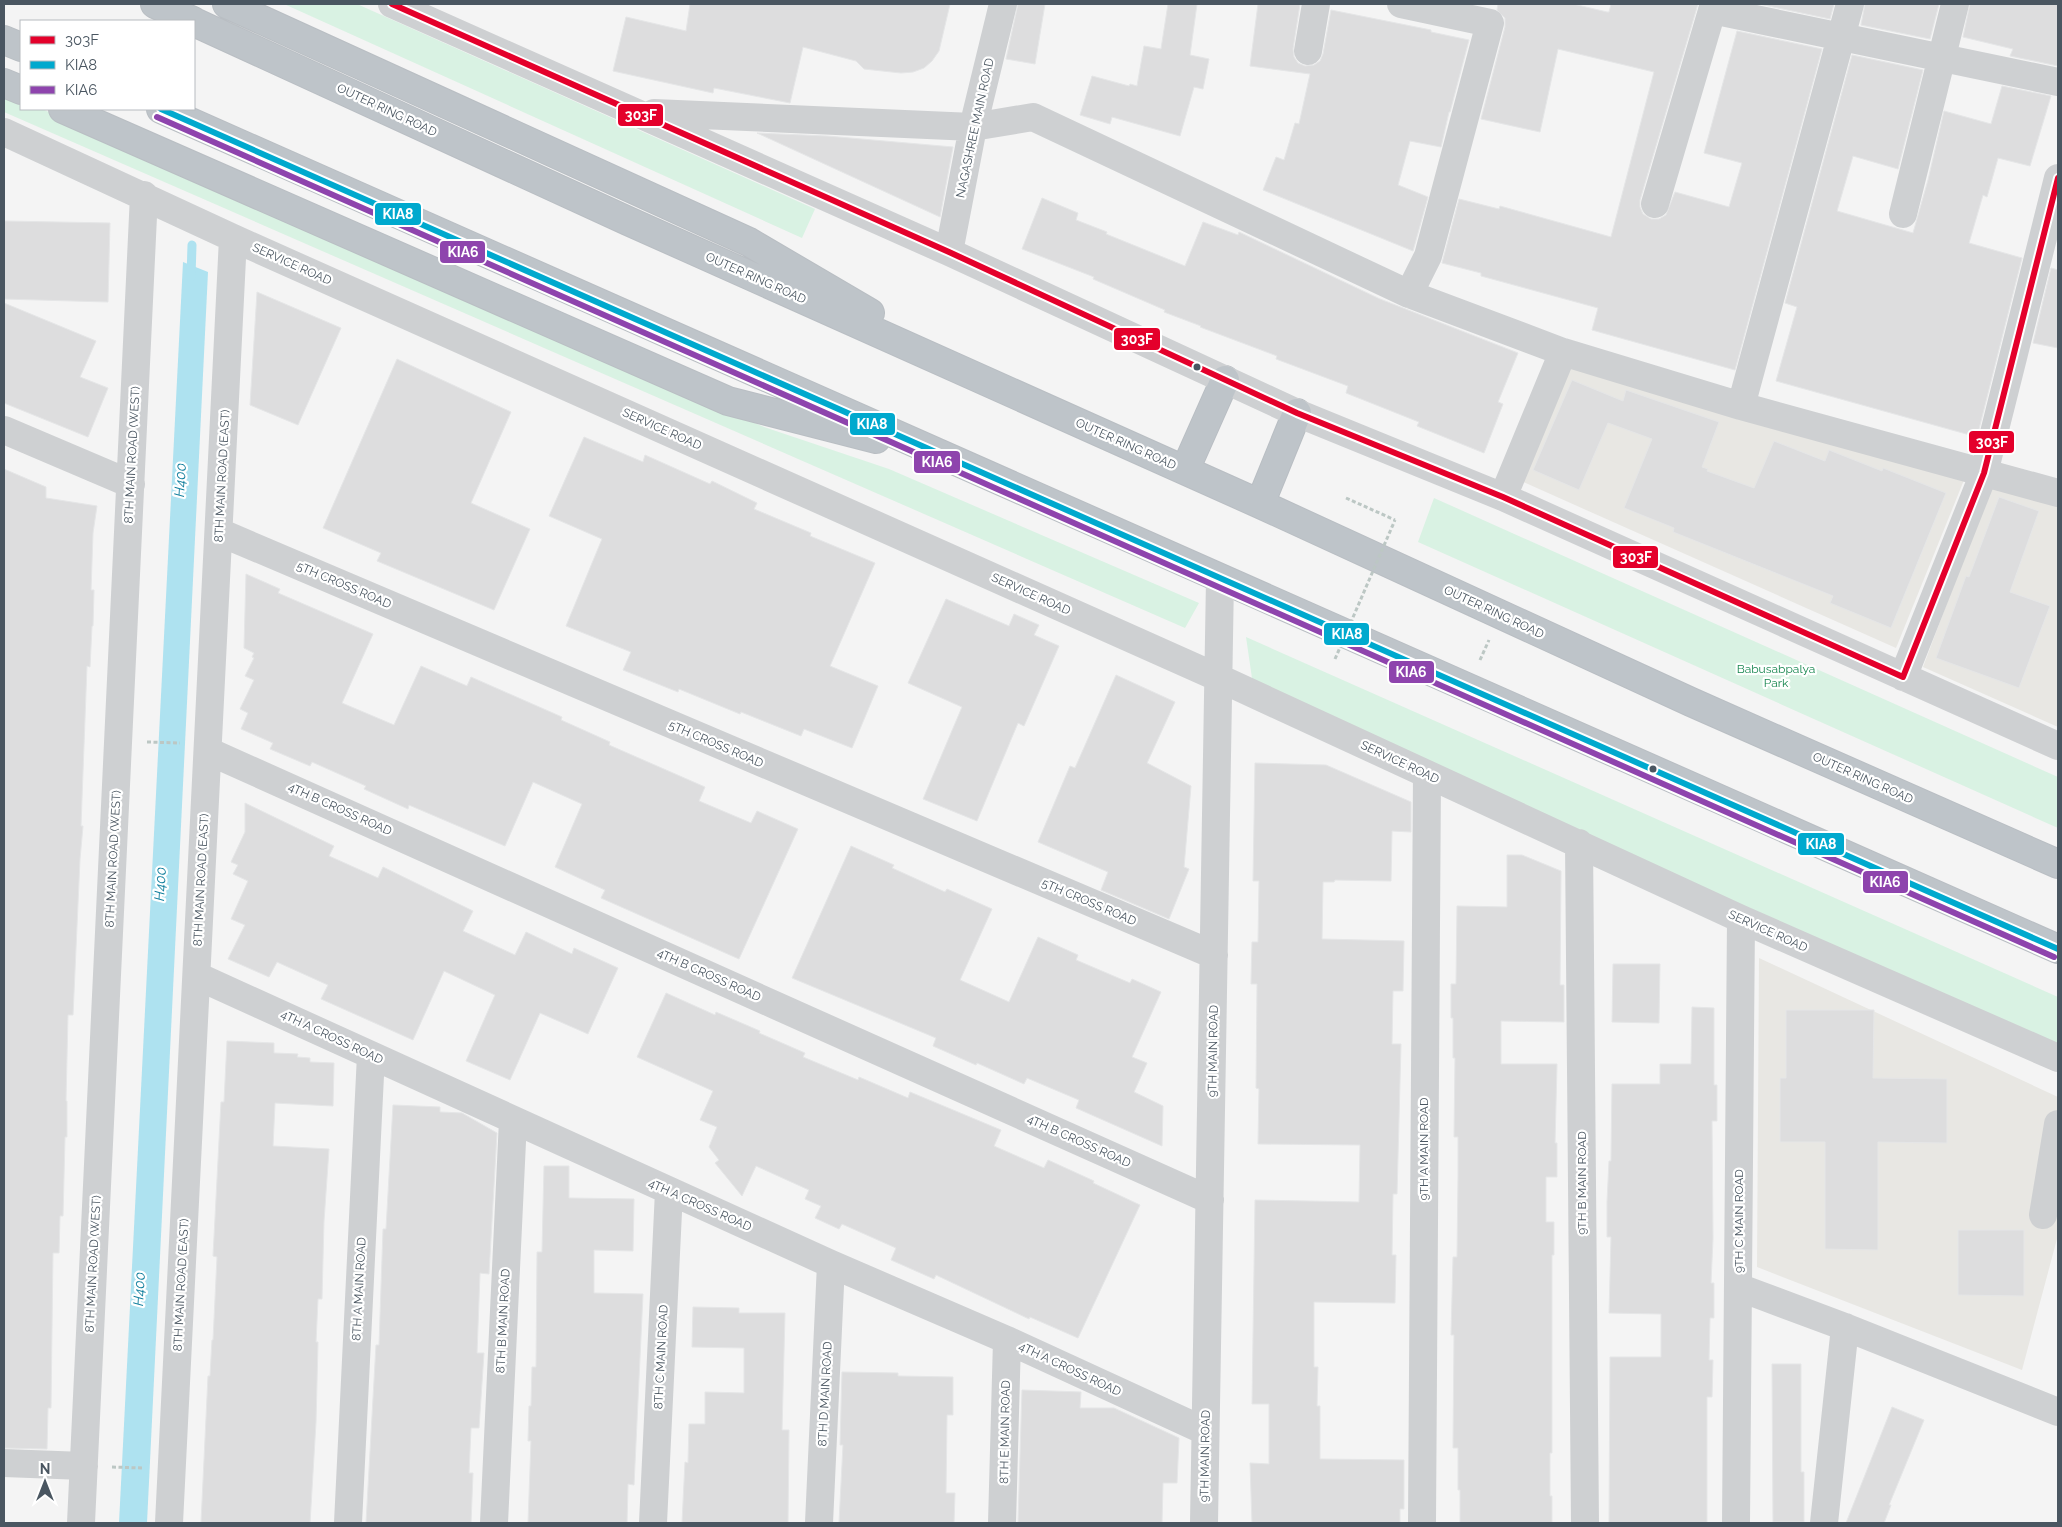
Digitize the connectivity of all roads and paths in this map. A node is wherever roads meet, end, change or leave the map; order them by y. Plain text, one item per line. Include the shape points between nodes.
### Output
1 (155, 4) edge
2 (227, 4) edge
3 (392, 4) edge
4 (1002, 4) edge
5 (1316, 4) edge
6 (1401, 4) edge
7 (1850, 4) edge
8 (1955, 4) edge
9 (1713, 7) edge
10 (1491, 13) edge
11 (191, 20) edge
12 (195, 22) edge
13 (1841, 37) junction
14 (1308, 51) dead end
15 (1941, 58) junction
16 (4, 82) edge
17 (2058, 82) edge
18 (20, 90) edge
19 (65, 110) edge
20 (162, 110) edge
21 (637, 112) junction
22 (973, 128) junction
23 (4, 132) edge
24 (2058, 178) edge
25 (144, 195) junction
26 (1655, 204) dead end
27 (1903, 214) dead end
28 (234, 238) junction
29 (949, 252) junction
30 (1409, 294) junction
31 (1563, 352) junction
32 (1225, 380) junction
33 (991, 384) junction
34 (1741, 406) junction
35 (1297, 414) junction
36 (4, 430) edge
37 (950, 457) junction
38 (1186, 470) junction
39 (1984, 473) junction
40 (131, 484) junction
41 (2058, 493) edge
42 (1503, 497) junction
43 (1346, 498) dead end
44 (1260, 504) junction
45 (219, 532) junction
46 (1220, 579) junction
47 (1490, 637) dead end
48 (1335, 658) dead end
49 (1480, 660) dead end
50 (1903, 677) junction
51 (1219, 678) junction
52 (150, 742) dead end
53 (2058, 746) edge
54 (196, 747) junction
55 (1427, 774) junction
56 (1579, 843) junction
57 (2058, 864) edge
58 (1741, 919) junction
59 (2058, 949) edge
60 (1214, 955) junction
61 (197, 976) junction
62 (371, 1055) junction
63 (2058, 1058) edge
64 (512, 1120) junction
65 (2058, 1124) edge
66 (669, 1191) junction
67 (1210, 1200) junction
68 (2043, 1215) dead end
69 (831, 1264) junction
70 (1738, 1288) junction
71 (1845, 1327) junction
72 (1007, 1340) junction
73 (2058, 1412) edge
74 (1205, 1431) junction
75 (4, 1463) edge
76 (84, 1466) junction
77 (111, 1467) dead end
78 (150, 1469) dead end
79 (81, 1523) edge
80 (169, 1523) edge
81 (348, 1523) edge
82 (494, 1523) edge
83 (653, 1523) edge
84 (819, 1523) edge
85 (1002, 1523) edge
86 (1204, 1523) edge
87 (1422, 1523) edge
88 (1585, 1523) edge
89 (1736, 1523) edge
90 (1824, 1523) edge

1 - 11 highway, OUTER RING ROAD
2 - 33 highway via 749,242
3 - 21 street
4 - 22 street, NAGASHREE MAIN ROAD
5 - 14 street
6 - 10 street
7 - 13 street
8 - 15 street
9 - 13 street
9 - 26 street
10 - 30 street via 1428,256
12 - 33 highway, OUTER RING ROAD
13 - 15 street
13 - 34 street
15 - 17 street
15 - 27 street
16 - 18 highway
19 - 37 highway via 728,401
20 - 37 highway
21 - 22 street
21 - 29 street
22 - 29 street, NAGASHREE MAIN ROAD
22 - 30 street via 1033,117
23 - 25 street, SERVICE ROAD
24 - 39 street
25 - 28 street, SERVICE ROAD
25 - 40 street, 8TH MAIN ROAD (WEST)
28 - 45 street, 8TH MAIN ROAD (EAST)
28 - 51 street, SERVICE ROAD
29 - 32 street
30 - 31 street
31 - 34 street
31 - 42 street
32 - 35 street
32 - 38 highway
33 - 38 highway, OUTER RING ROAD
34 - 39 street
35 - 42 street
35 - 44 highway
36 - 40 street
37 - 46 highway
38 - 44 highway, OUTER RING ROAD
39 - 41 street
39 - 50 street
40 - 76 street, 8TH MAIN ROAD (WEST)
42 - 50 street
43 - 48 path, bridge via 1395,520
44 - 57 highway, OUTER RING ROAD via 1691,702
45 - 54 street, 8TH MAIN ROAD (EAST)
45 - 60 street, 5TH CROSS ROAD
46 - 51 street, 9TH MAIN ROAD
46 - 59 highway
47 - 49 path
50 - 53 street
51 - 55 street, SERVICE ROAD
51 - 60 street, 9TH MAIN ROAD
52 - 54 path
54 - 61 street, 8TH MAIN ROAD (EAST)
54 - 67 street, 4TH B CROSS ROAD
55 - 56 street, SERVICE ROAD
55 - 87 street, 9TH A MAIN ROAD
56 - 58 street, SERVICE ROAD
56 - 88 street, 9TH B MAIN ROAD
58 - 63 street, SERVICE ROAD
58 - 70 street, 9TH C MAIN ROAD
60 - 67 street, 9TH MAIN ROAD
61 - 62 street, 4TH A CROSS ROAD
61 - 80 street, 8TH MAIN ROAD (EAST)
62 - 64 street, 4TH A CROSS ROAD
62 - 81 street, 8TH A MAIN ROAD
64 - 66 street, 4TH A CROSS ROAD
64 - 82 street, 8TH B MAIN ROAD
65 - 68 street
66 - 69 street, 4TH A CROSS ROAD
66 - 83 street, 8TH C MAIN ROAD
67 - 74 street, 9TH MAIN ROAD
69 - 72 street, 4TH A CROSS ROAD
69 - 84 street, 8TH D MAIN ROAD
70 - 71 street
70 - 89 street, 9TH C MAIN ROAD
71 - 73 street
71 - 90 street
72 - 74 street, 4TH A CROSS ROAD
72 - 85 street, 8TH E MAIN ROAD
74 - 86 street, 9TH MAIN ROAD
75 - 76 street
76 - 79 street, 8TH MAIN ROAD (WEST)
77 - 78 path

